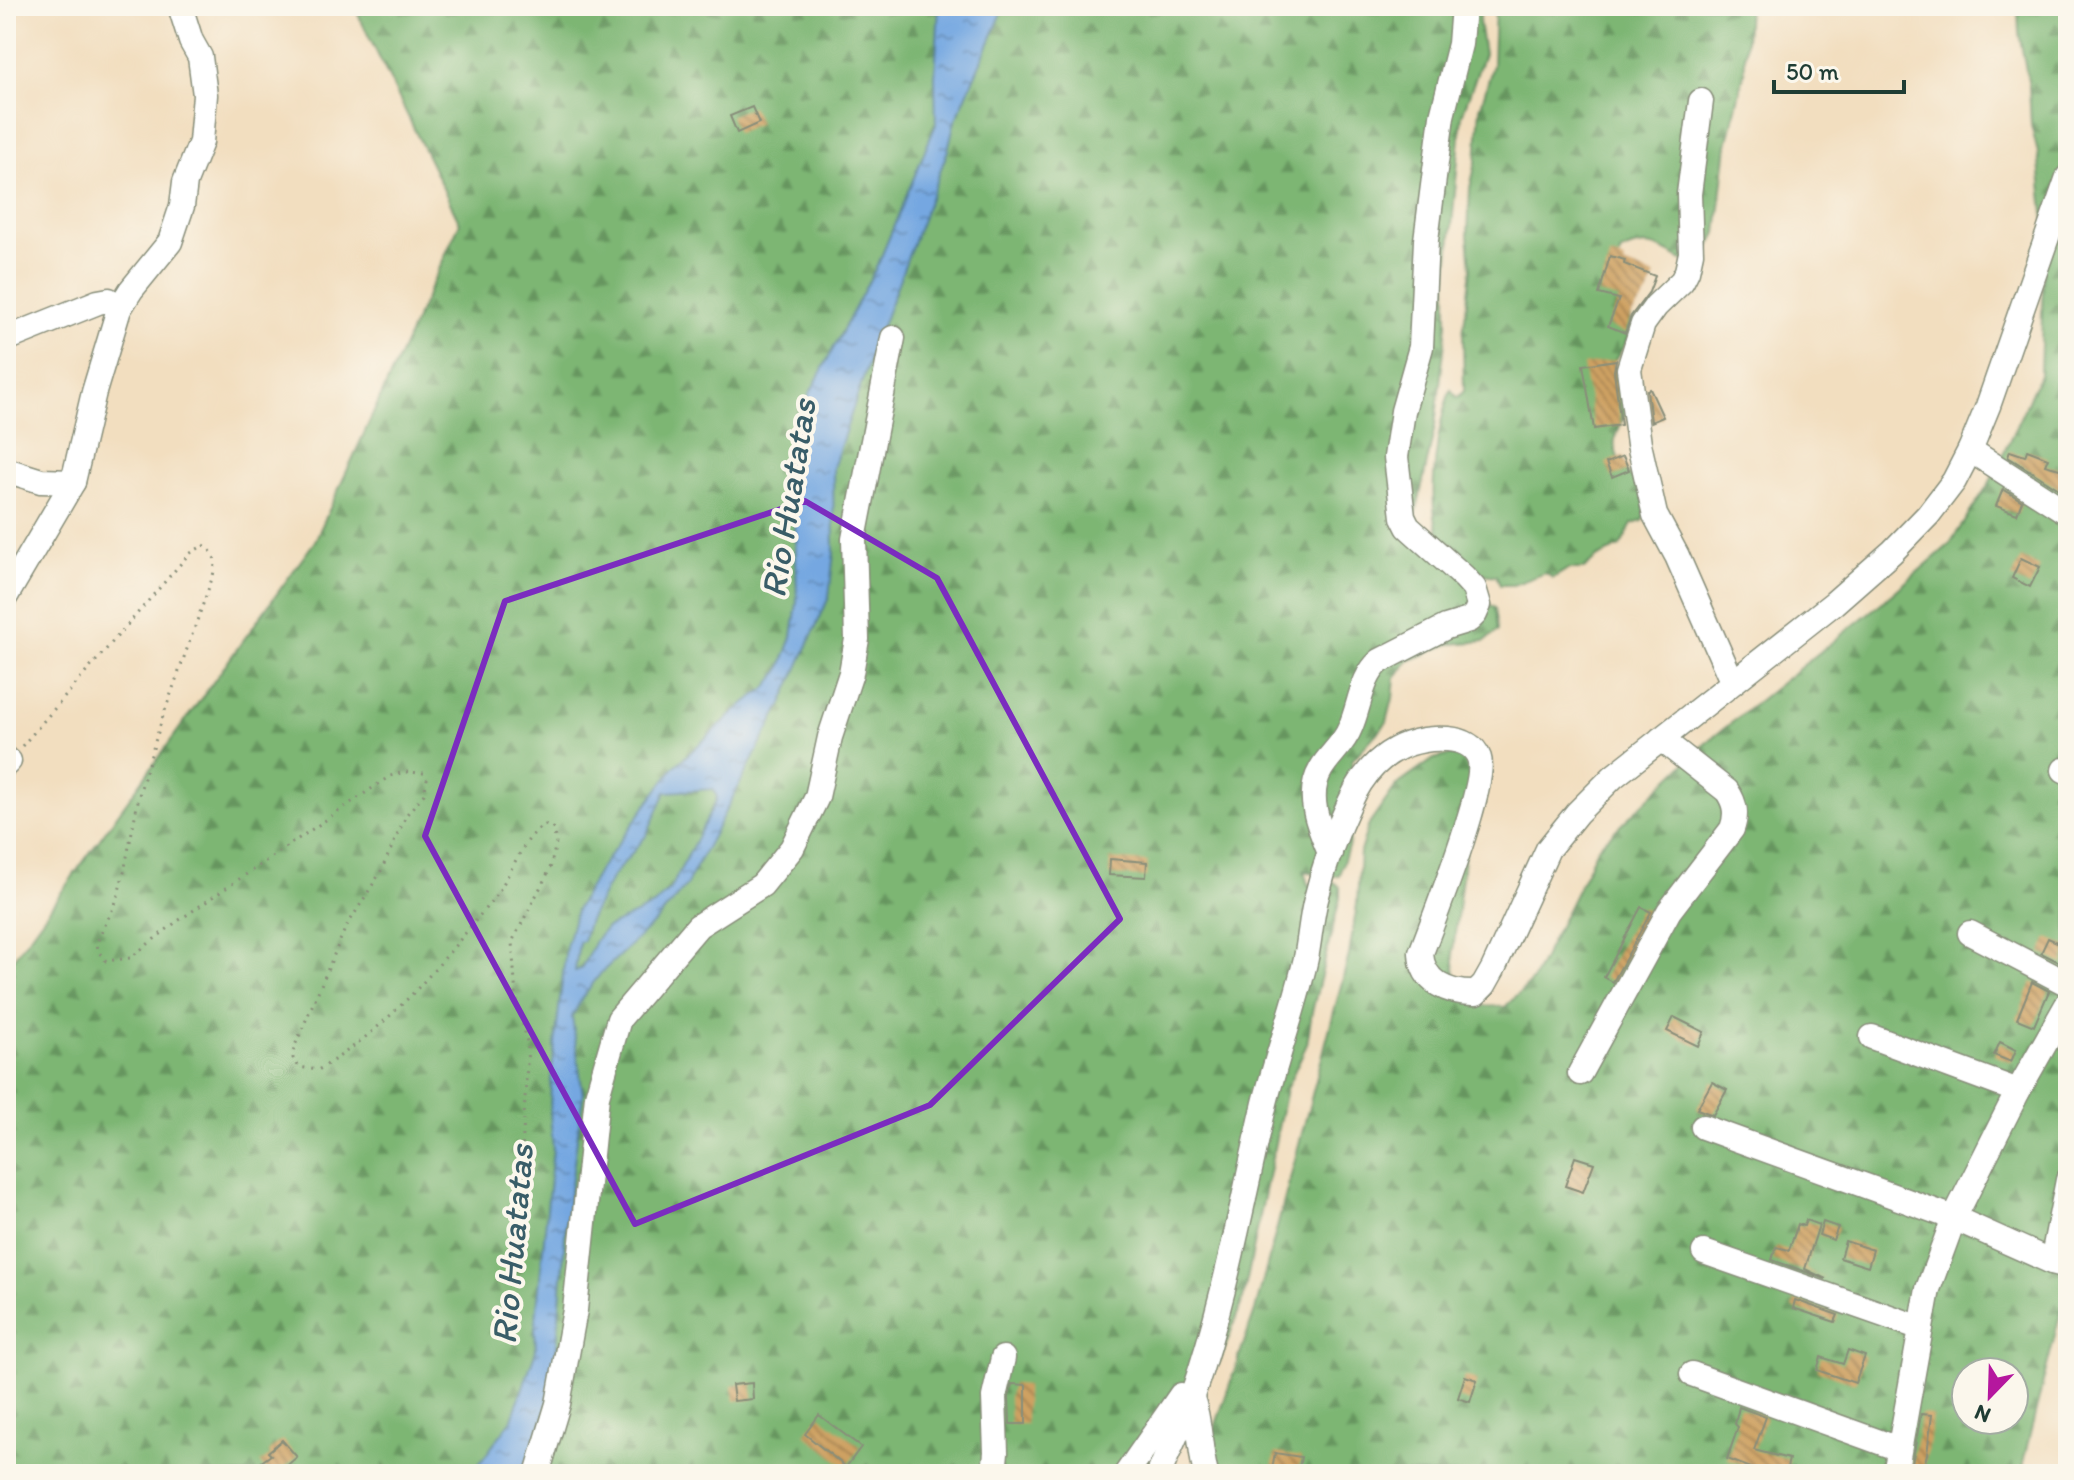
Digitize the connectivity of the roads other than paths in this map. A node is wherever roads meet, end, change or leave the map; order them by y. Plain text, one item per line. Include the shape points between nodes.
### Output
1 (180, 6) edge
2 (1463, 6) edge
3 (1701, 101) dead end
4 (2068, 177) edge
5 (119, 309) junction
6 (893, 338) dead end
7 (6, 339) edge
8 (1970, 450) junction
9 (6, 470) edge
10 (73, 482) junction
11 (2068, 513) edge
12 (6, 596) edge
13 (1732, 681) junction
14 (1661, 739) junction
15 (1330, 853) junction
16 (1970, 933) dead end
17 (2068, 984) edge
18 (2068, 1003) edge
19 (1872, 1037) dead end
20 (1580, 1073) dead end
21 (2018, 1091) junction
22 (1703, 1127) dead end
23 (2068, 1180) edge
24 (1954, 1218) junction
25 (1704, 1252) dead end
26 (2060, 1264) edge
27 (1921, 1328) junction
28 (1003, 1358) dead end
29 (1199, 1371) junction
30 (1692, 1374) dead end
31 (1192, 1398) junction
32 (1899, 1449) junction
33 (537, 1474) edge
34 (994, 1474) edge
35 (1126, 1474) edge
36 (1159, 1474) edge
37 (1206, 1474) edge
38 (1895, 1474) edge

1 - 5 street via 200,57 205,95 201,142 170,242
2 - 15 street via 1426,240 1421,347 1396,457 1408,527 1464,577 1479,605 1469,620 1371,668 1349,732 1320,771 1316,786 1314,816
3 - 13 street via 1689,194 1687,271 1643,324 1629,369 1655,515
4 - 8 street
5 - 7 street via 109,300 98,302
5 - 10 street
6 - 33 street via 854,539 857,639 817,797 792,848 762,885 698,926 619,1019 597,1096 575,1310 558,1404
8 - 11 street
8 - 13 street via 1928,515 1892,552 1793,637
9 - 10 street via 41,481
10 - 12 street
13 - 14 street
14 - 15 street via 1613,777 1548,849 1493,969 1476,993 1458,994 1427,976 1421,953 1475,796 1480,761 1475,750 1432,739 1387,754 1370,768 1351,800
14 - 20 street via 1727,791 1736,818 1669,911
15 - 29 street
16 - 17 street
18 - 21 street
19 - 21 street
21 - 24 street
22 - 24 street
23 - 26 street
24 - 26 street
24 - 27 street via 1928,1289
25 - 27 street
27 - 32 street
28 - 34 street via 994,1397
29 - 31 street
29 - 35 street
30 - 32 street
31 - 36 street
31 - 37 street
32 - 38 street

